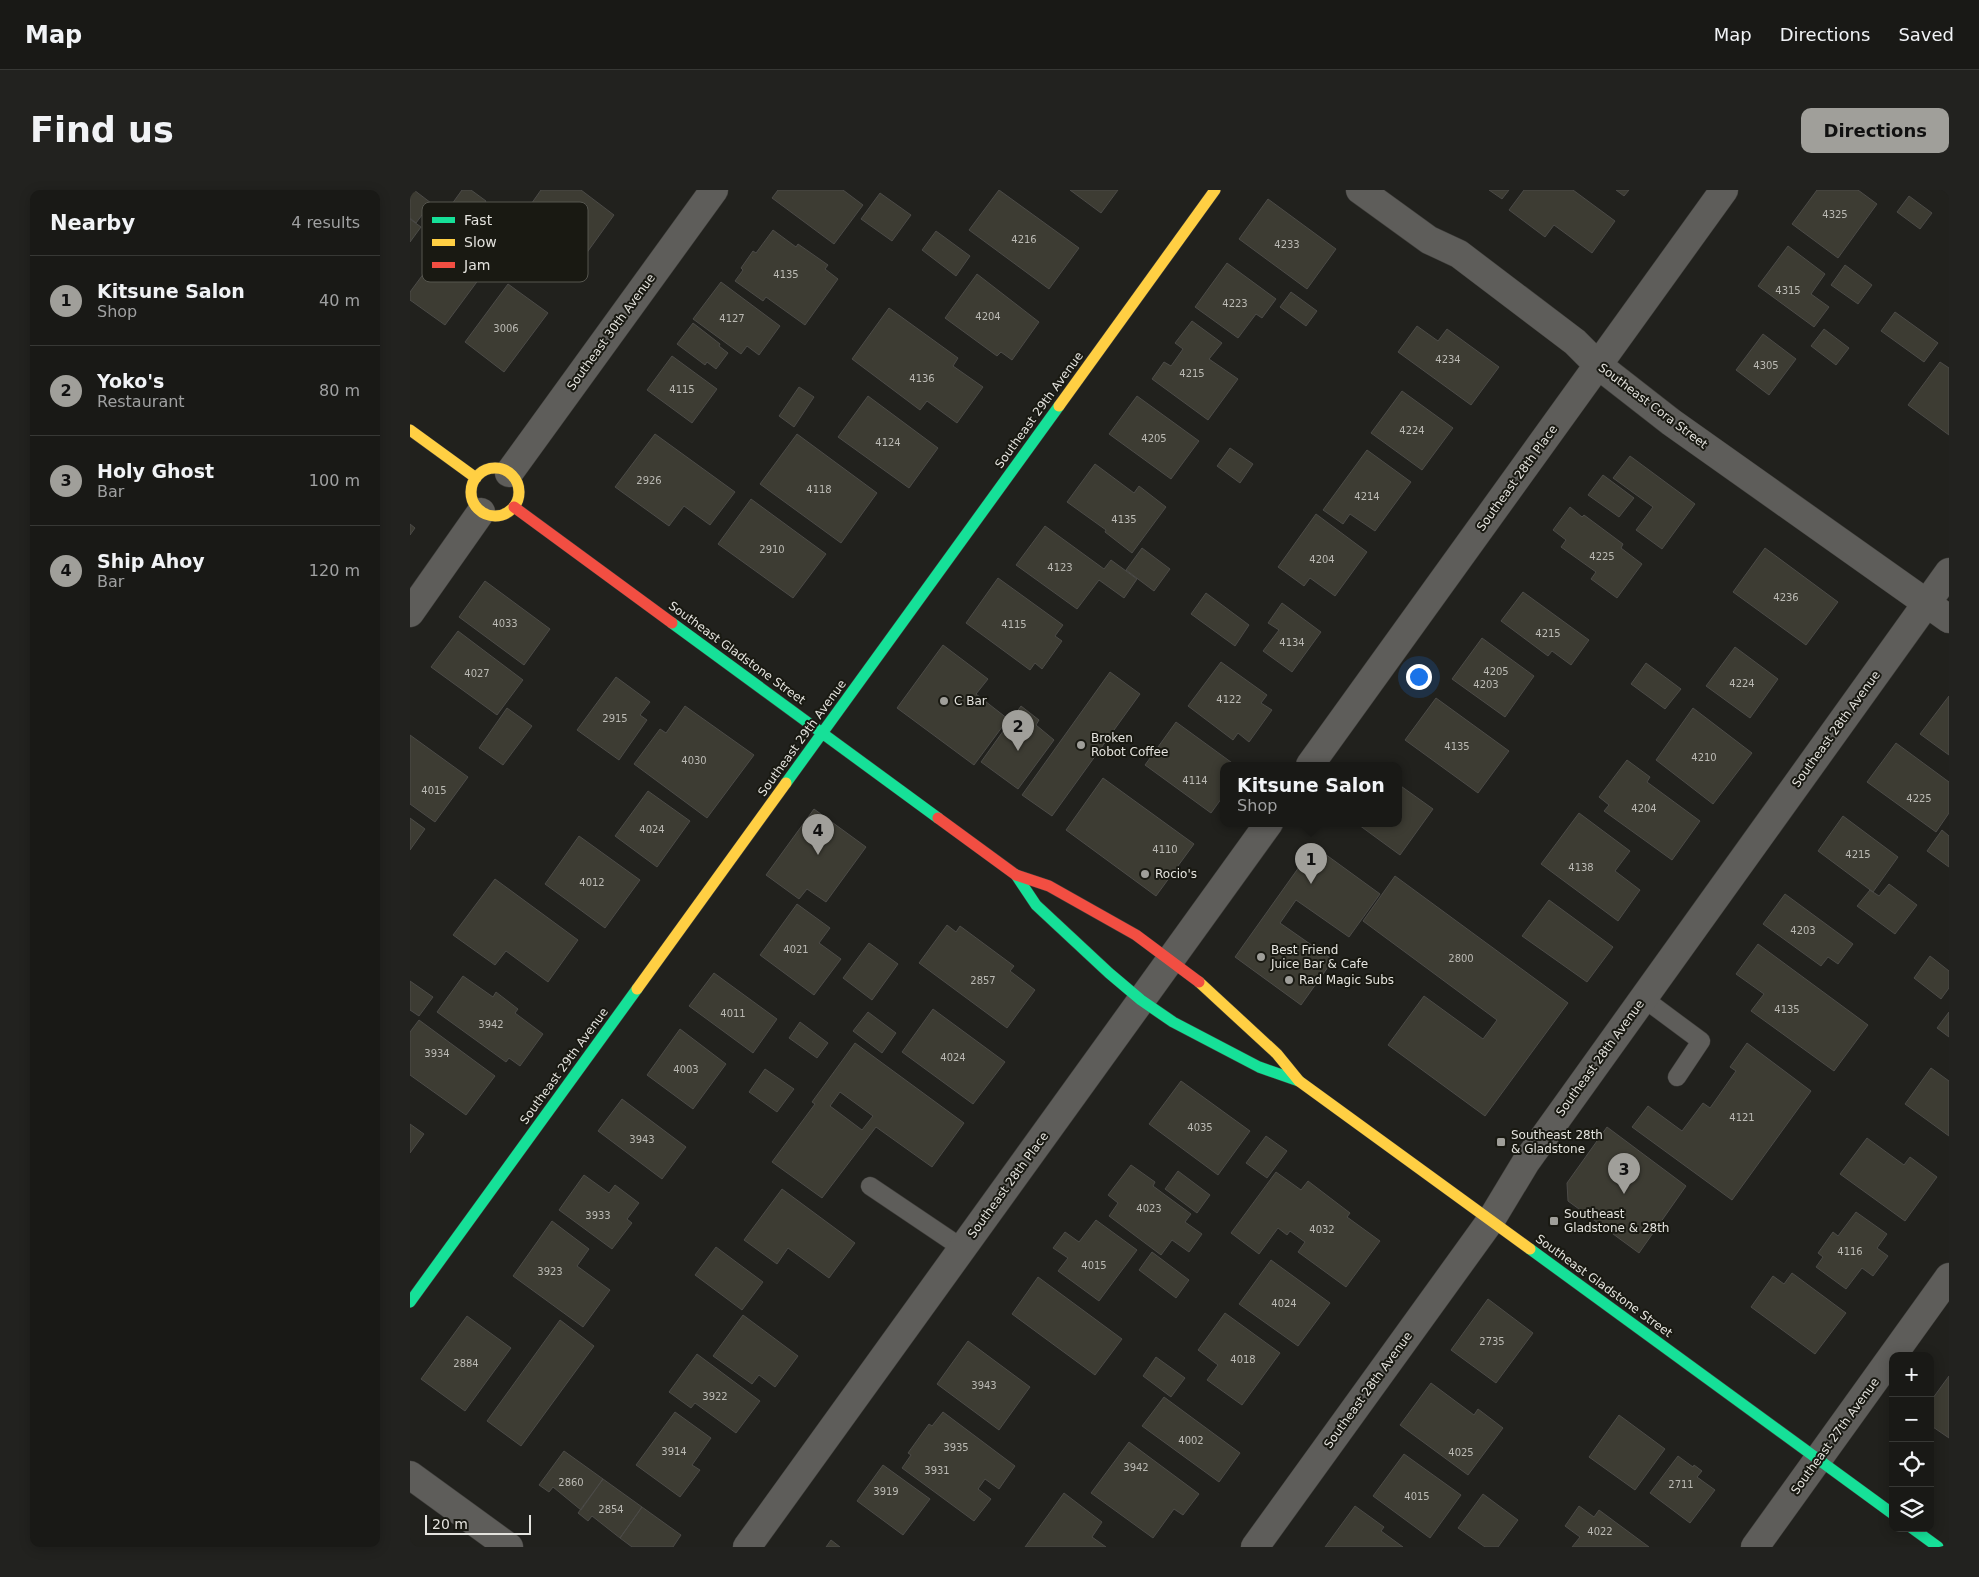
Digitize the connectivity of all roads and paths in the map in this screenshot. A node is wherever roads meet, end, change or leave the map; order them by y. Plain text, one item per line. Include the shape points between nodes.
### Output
1 (714, 190) edge
2 (1215, 190) edge
3 (1360, 190) edge
4 (1724, 190) edge
5 (1598, 365) junction
6 (410, 430) edge
7 (509, 473) junction
8 (476, 478) junction
9 (514, 507) junction
10 (482, 512) junction
11 (1949, 572) edge
12 (1926, 602) junction
13 (410, 613) edge
14 (1949, 619) edge
15 (822, 733) junction
16 (1312, 762) edge
17 (1266, 827) edge
18 (1016, 875) junction
19 (1170, 959) junction
20 (1643, 998) junction
21 (1141, 1000) junction
22 (1677, 1077) dead end
23 (1298, 1081) junction
24 (870, 1186) dead end
25 (1491, 1220) junction
26 (962, 1248) junction
27 (1949, 1277) edge
28 (410, 1302) edge
29 (1819, 1460) junction
30 (412, 1482) edge
31 (1889, 1511) edge
32 (1917, 1532) edge
33 (509, 1547) edge
34 (747, 1547) edge
35 (1255, 1547) edge
36 (1756, 1547) edge
37 (1938, 1547) edge

1 - 7 street, Southeast 30th Avenue
2 - 15 street, Southeast 29th Avenue
3 - 5 street, Southeast Cora Street via 1429,240 1459,254 1575,342
4 - 5 street, Southeast 28th Place
5 - 12 street, Southeast Cora Street via 1671,422
5 - 16 street, Southeast 28th Place
6 - 8 street
7 - 8 street via 495,469
7 - 9 street via 518,485 518,500
8 - 10 street via 472,500
9 - 10 street via 502,515
9 - 15 street, Southeast Gladstone Street
10 - 13 street
11 - 12 street, Southeast 28th Avenue
12 - 14 street, Southeast Cora Street
12 - 20 street, Southeast 28th Avenue
15 - 18 street, Southeast Gladstone Street
15 - 28 street, Southeast 29th Avenue
17 - 19 street, Southeast 28th Place
18 - 19 street, Southeast Gladstone Street via 1049,886 1136,935
18 - 21 street, Southeast Gladstone Street via 1036,905
19 - 21 street, Southeast 28th Place
19 - 23 street, Southeast Gladstone Street via 1202,984 1276,1054
20 - 22 lane via 1701,1041
20 - 25 street, Southeast 28th Avenue via 1526,1162
21 - 23 street, Southeast Gladstone Street via 1173,1022 1259,1067
21 - 26 street, Southeast 28th Place
23 - 25 street, Southeast Gladstone Street
24 - 26 lane
25 - 29 street, Southeast Gladstone Street
25 - 35 street, Southeast 28th Avenue
26 - 34 street, Southeast 28th Place
27 - 29 street, Southeast 27th Avenue
29 - 31 street, Southeast Gladstone Street
29 - 36 street, Southeast 27th Avenue
30 - 33 street
32 - 37 street

